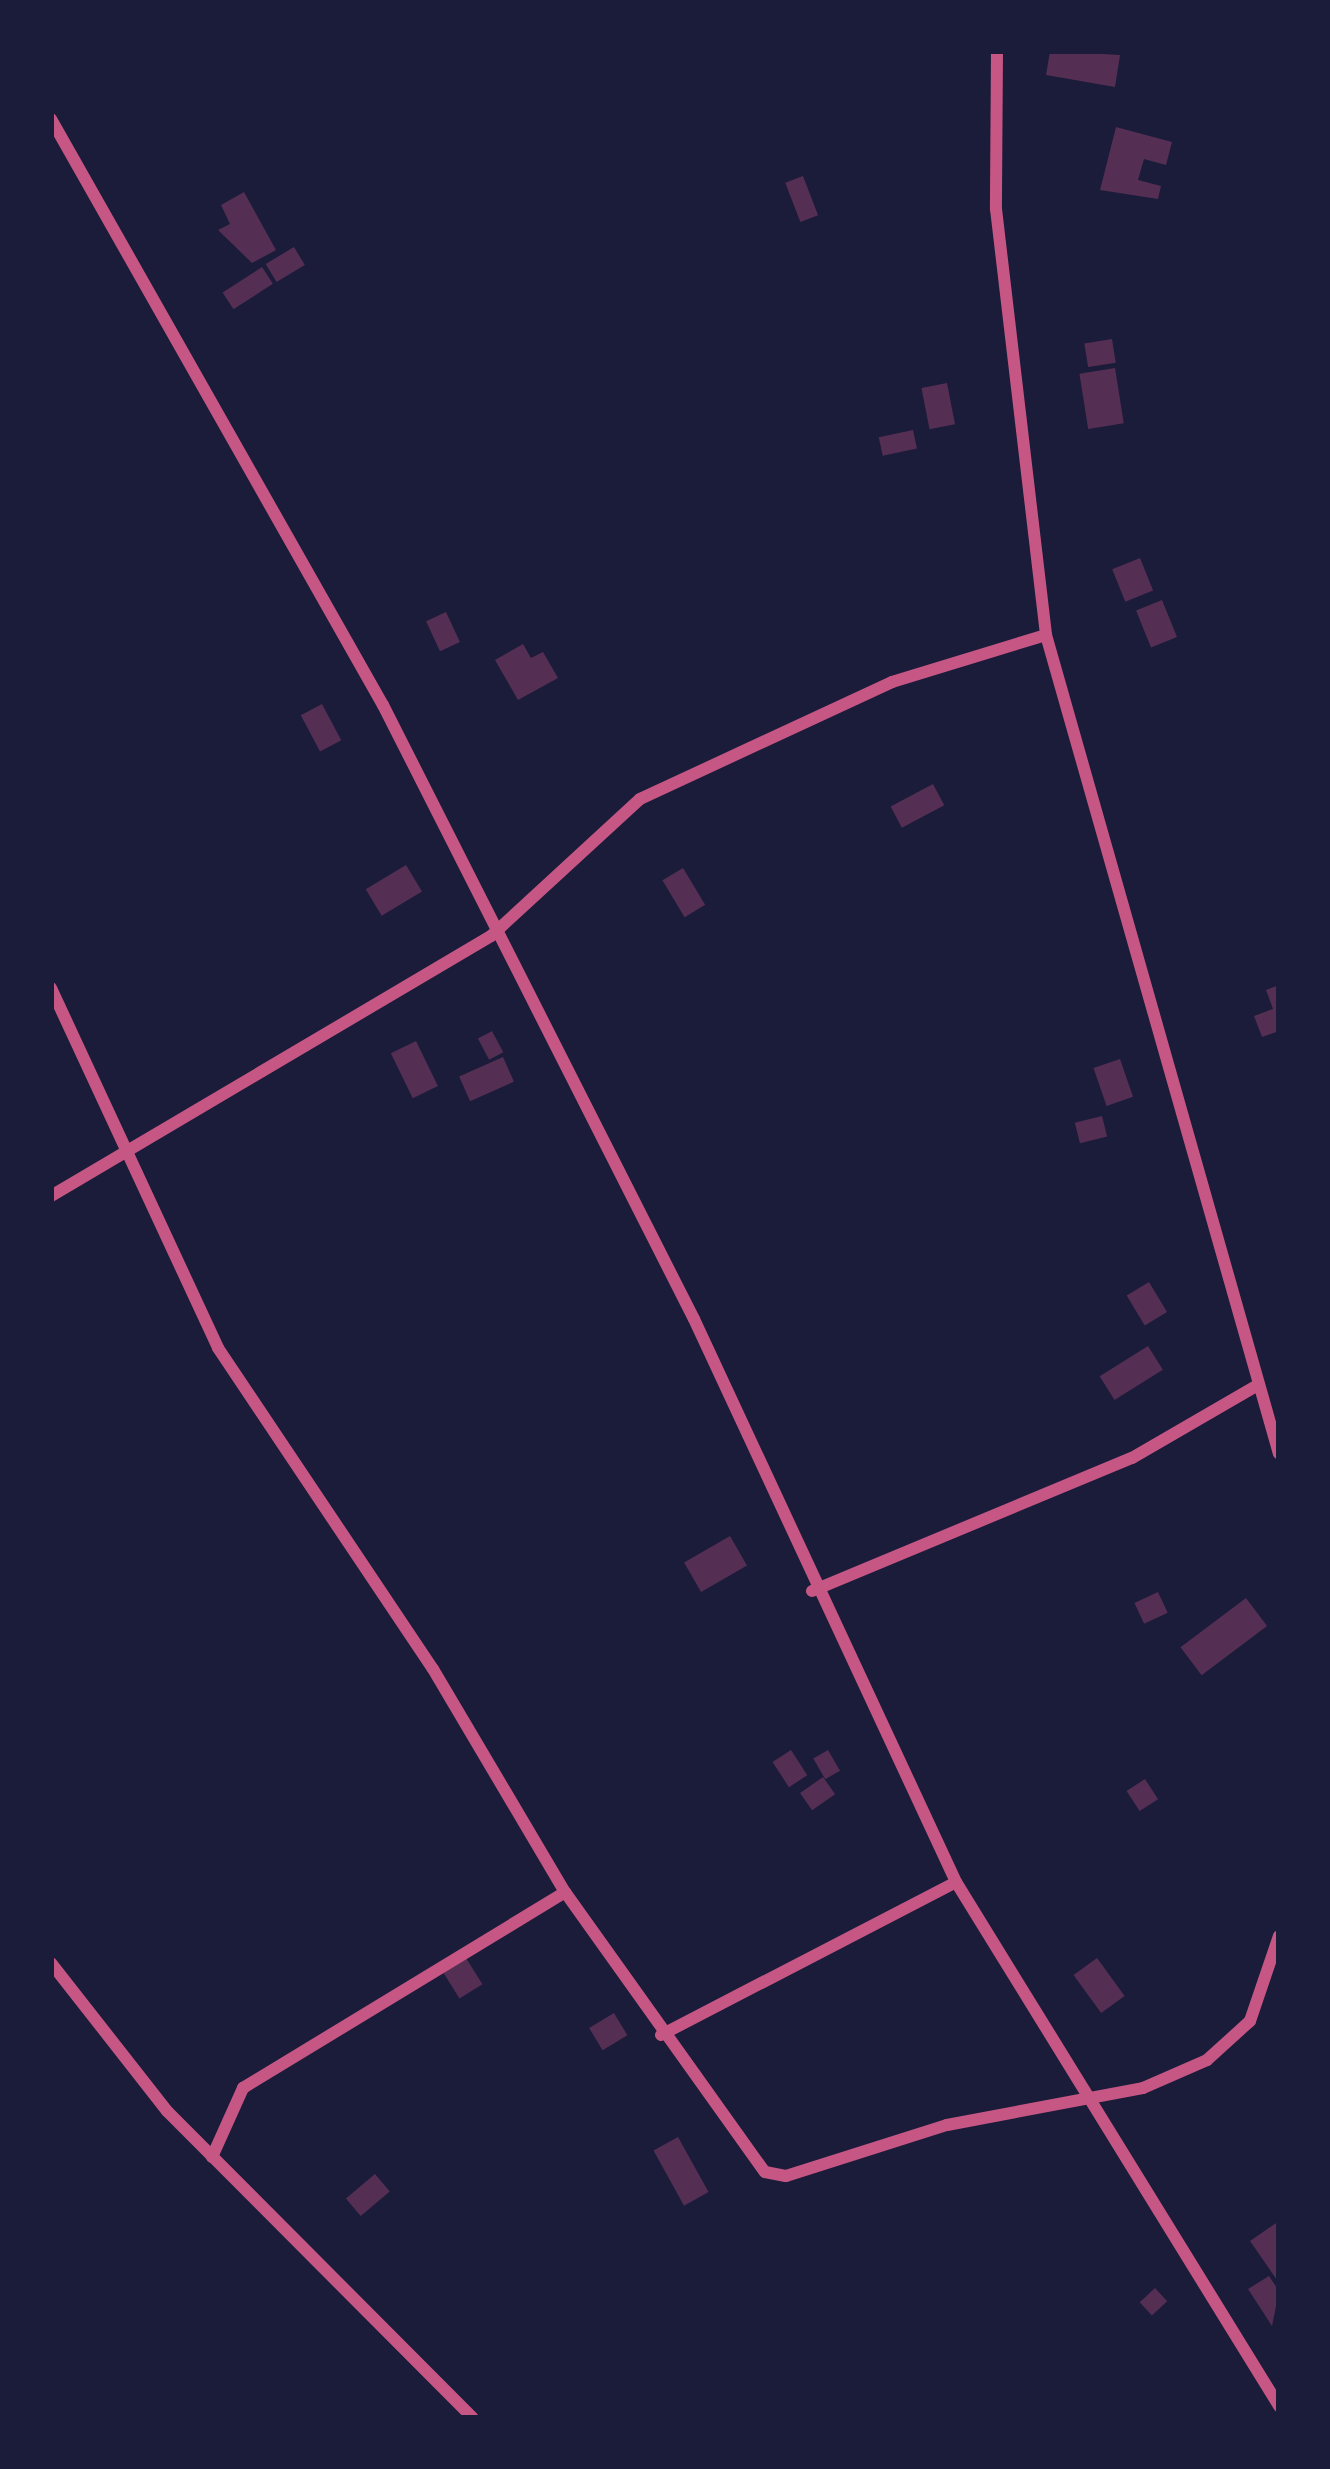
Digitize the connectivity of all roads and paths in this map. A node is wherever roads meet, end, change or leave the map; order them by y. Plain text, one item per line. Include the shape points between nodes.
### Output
1 (997, 51) edge
2 (51, 119) edge
3 (1046, 635) junction
4 (491, 936) junction
5 (51, 988) edge
6 (131, 1149) junction
7 (51, 1196) edge
8 (1256, 1386) junction
9 (1279, 1454) edge
10 (812, 1591) junction
11 (956, 1882) junction
12 (565, 1892) junction
13 (1279, 1936) edge
14 (51, 1963) edge
15 (661, 2035) junction
16 (1086, 2095) junction
17 (212, 2157) junction
18 (1279, 2406) edge
19 (473, 2418) edge

1 - 3 street via 995,209
2 - 4 street via 294,539
3 - 4 street via 892,682 640,799
3 - 8 street
4 - 6 street
4 - 10 street via 694,1319
5 - 6 street
6 - 7 street
6 - 12 street via 218,1348 434,1669
8 - 9 street
8 - 10 street via 1132,1458
10 - 11 street
11 - 15 street
11 - 16 street
12 - 15 street
12 - 17 street via 243,2088
13 - 16 street via 1250,2021 1207,2060 1143,2088
14 - 17 street
15 - 16 street via 774,2177
16 - 18 street
17 - 19 street

